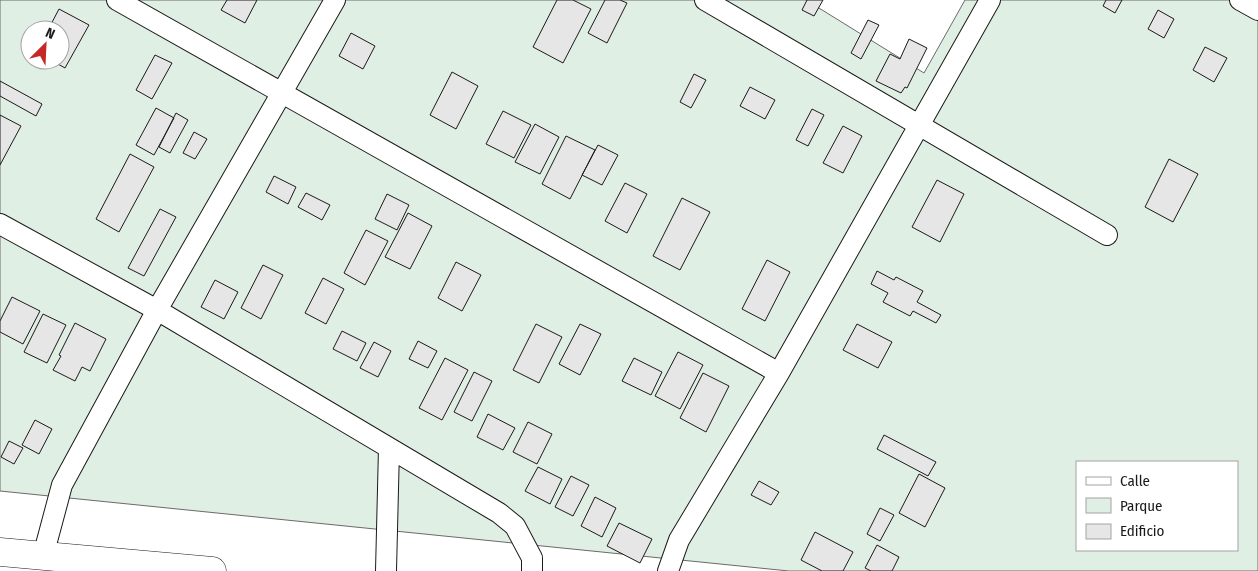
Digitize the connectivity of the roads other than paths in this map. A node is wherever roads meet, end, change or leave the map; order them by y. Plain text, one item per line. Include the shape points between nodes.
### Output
1 (117, 0) edge
2 (335, 0) edge
3 (705, 0) edge
4 (990, 0) edge
5 (1240, 0) edge
6 (1258, 10) edge
7 (282, 94) junction
8 (920, 125) junction
9 (0, 224) edge
10 (1107, 234) dead end
11 (157, 310) junction
12 (779, 373) junction
13 (389, 448) junction
14 (0, 552) edge
15 (43, 556) junction
16 (158, 569) edge
17 (212, 571) edge
18 (386, 571) edge
19 (532, 571) edge
20 (668, 571) edge

1 - 7 street
2 - 7 street
3 - 8 street
4 - 8 street
5 - 6 street
7 - 11 street
7 - 12 street
8 - 10 street
8 - 12 street
9 - 11 street
11 - 13 street
11 - 15 street via 62,485
12 - 20 street via 679,540
13 - 18 street
13 - 19 street via 499,513 515,526 532,558
14 - 15 street
15 - 16 street
16 - 17 street

